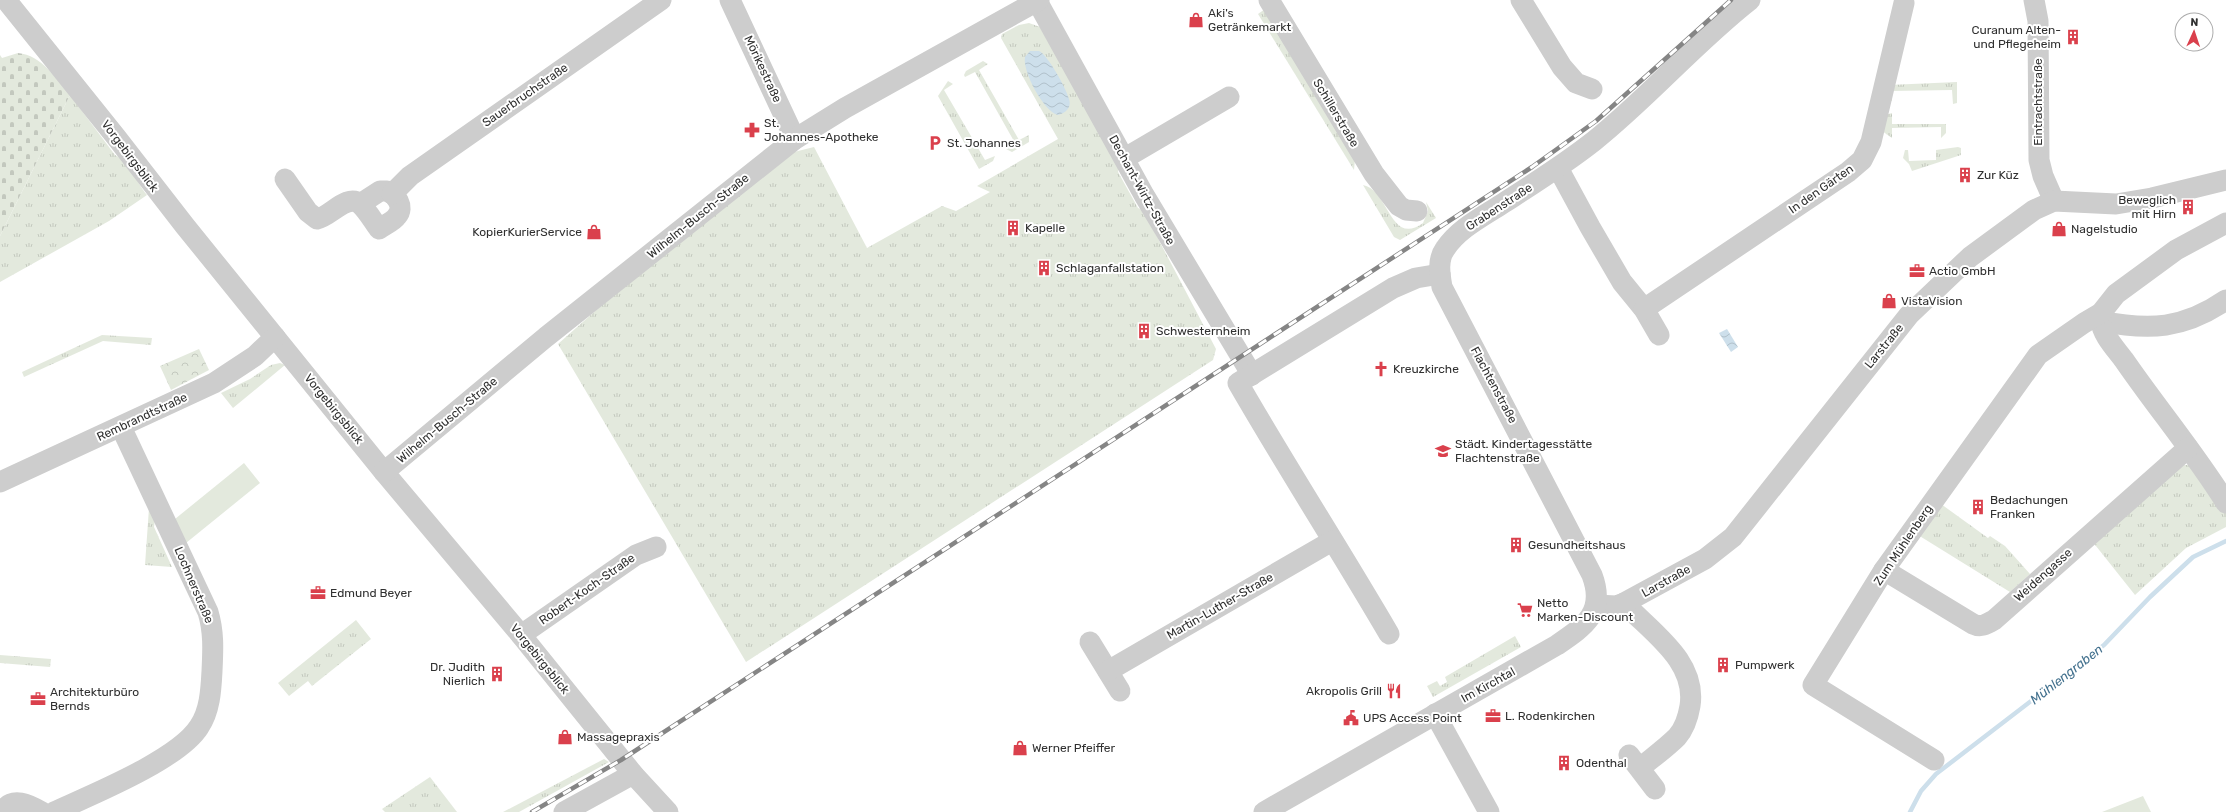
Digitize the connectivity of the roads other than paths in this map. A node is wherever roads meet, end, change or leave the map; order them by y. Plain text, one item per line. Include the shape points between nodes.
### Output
1 (6, 0) edge
2 (661, 0) edge
3 (730, 0) edge
4 (1269, 0) edge
5 (1521, 0) edge
6 (1750, 0) edge
7 (2034, 0) edge
8 (1038, 1) edge
9 (1904, 2) dead end
10 (1592, 89) dead end
11 (1229, 98) dead end
12 (795, 139) junction
13 (1125, 158) junction
14 (1558, 168) junction
15 (285, 179) dead end
16 (2226, 180) edge
17 (392, 194) junction
18 (2054, 201) junction
19 (360, 204) junction
20 (1417, 211) dead end
21 (2226, 223) edge
22 (1440, 274) junction
23 (2226, 300) edge
24 (1644, 308) junction
25 (2101, 317) junction
26 (1659, 335) dead end
27 (275, 337) junction
28 (1245, 379) junction
29 (121, 427) junction
30 (2188, 448) junction
31 (384, 472) junction
32 (0, 482) edge
33 (2226, 503) edge
34 (1332, 541) junction
35 (656, 547) dead end
36 (1884, 570) junction
37 (1624, 603) junction
38 (1596, 605) junction
39 (1389, 634) dead end
40 (521, 635) junction
41 (1090, 642) dead end
42 (1108, 671) junction
43 (1120, 691) dead end
44 (1435, 714) junction
45 (1934, 760) dead end
46 (633, 774) junction
47 (1656, 789) dead end
48 (3, 812) edge
49 (42, 812) edge
50 (54, 812) edge
51 (564, 812) edge
52 (668, 812) edge
53 (1264, 812) edge
54 (1489, 812) edge

1 - 27 street, Vorgebirgsblick
2 - 17 street, Sauerbruchstraße via 410,176
3 - 12 street, Mörikestraße
4 - 20 street, Schillerstraße via 1374,174 1399,206
5 - 10 street via 1562,67 1576,83
6 - 14 street, Grabenstraße via 1711,32 1618,120
7 - 18 street, Eintrachtstraße via 2038,21 2038,154 2042,176
8 - 12 street, Wilhelm-Busch-Straße via 845,108
8 - 13 street, Dechant-Wirtz-Straße
9 - 24 street, In den Gärten via 1871,142 1862,160 1848,172
11 - 13 street
12 - 31 street, Wilhelm-Busch-Straße via 546,337
13 - 28 street, Dechant-Wirtz-Straße
14 - 22 street, Grabenstraße via 1461,231 1444,249 1440,260
14 - 24 street via 1622,282
15 - 19 street via 308,212 317,219 349,201
16 - 18 street, Larstraße via 2116,204
17 - 19 street via 380,191
17 - 19 street via 397,198 398,216 379,230
18 - 37 street, Larstraße via 2034,210 1975,254 1909,315 1733,537 1705,559
21 - 25 street, Zum Mühlenberg via 2176,250 2116,294
22 - 28 street via 1416,278 1394,288
22 - 38 street, Flachtenstraße via 1442,287 1592,575 1597,587
23 - 25 street via 2210,311 2181,323 2165,326 2140,328
24 - 26 street
25 - 30 street via 2105,332
25 - 36 street, Zum Mühlenberg via 2084,323 2035,359
27 - 29 street, Rembrandtstraße via 255,356 214,383
27 - 31 street, Vorgebirgsblick
28 - 34 street via 1285,465
29 - 32 street, Rembrandtstraße
29 - 50 street, Lochnerstraße via 208,612 214,640 210,694 200,726 189,739 171,753 128,777
30 - 33 street
30 - 36 street, Weidengasse via 1994,620 1985,625 1978,627
31 - 40 street, Vorgebirgsblick
34 - 39 street
34 - 42 street, Martin-Luther-Straße
35 - 40 street, Robert-Koch-Straße via 636,555
36 - 45 street, Zum Mühlenberg via 1813,685
37 - 38 street, Larstraße via 1611,606
37 - 47 street via 1680,661 1691,689 1689,712 1684,728 1677,736 1634,762
38 - 44 street, Im Kirchtal via 1589,620 1557,645
40 - 46 street, Vorgebirgsblick
41 - 42 street
42 - 43 street
44 - 53 street, Im Kirchtal
44 - 54 street
46 - 51 street
46 - 52 street, Vorgebirgsblick
48 - 49 street via 8,805 19,802

